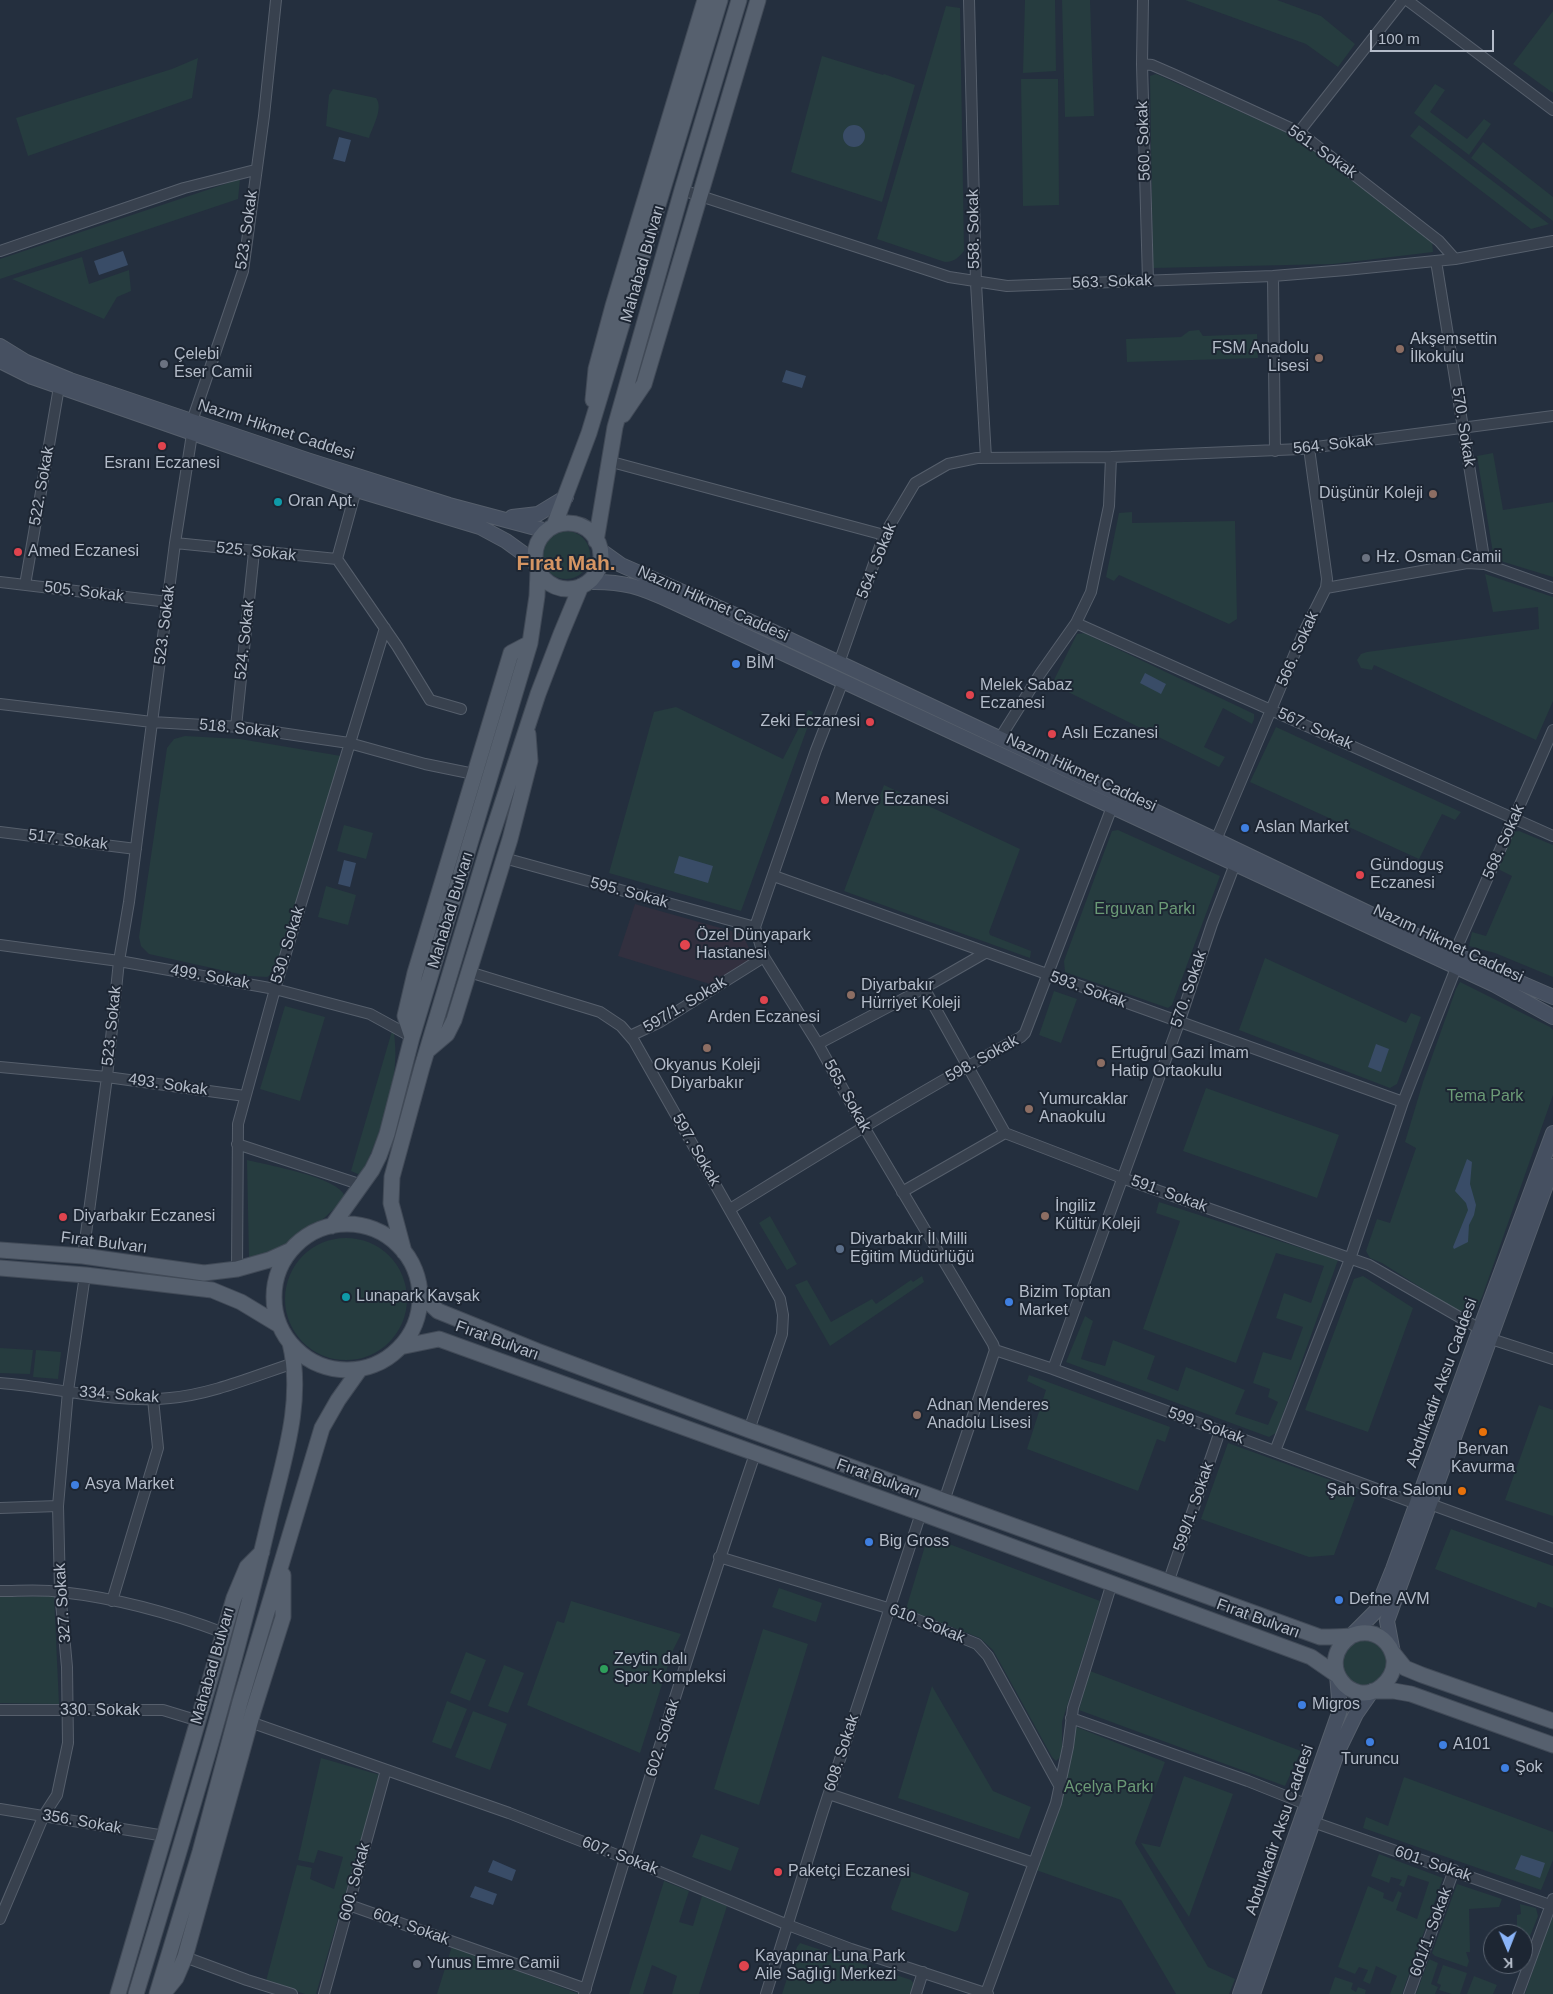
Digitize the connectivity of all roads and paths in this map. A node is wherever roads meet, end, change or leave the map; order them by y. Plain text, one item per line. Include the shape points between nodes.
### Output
1 (276, 0) edge
2 (705, 0) edge
3 (720, 0) edge
4 (739, 0) edge
5 (758, 0) edge
6 (968, 0) edge
7 (1143, 0) edge
8 (1403, 0) edge
9 (1408, 0) edge
10 (1142, 64) junction
11 (1553, 110) edge
12 (1299, 132) junction
13 (255, 170) junction
14 (682, 190) junction
15 (699, 196) junction
16 (1553, 241) edge
17 (0, 250) edge
18 (1455, 259) junction
19 (1436, 261) junction
20 (1273, 276) junction
21 (1148, 281) junction
22 (976, 283) junction
23 (0, 346) edge
24 (0, 361) edge
25 (60, 387) junction
26 (1553, 416) edge
27 (192, 427) junction
28 (615, 427) junction
29 (1463, 428) junction
30 (590, 433) junction
31 (1309, 448) junction
32 (1275, 451) junction
33 (1111, 457) junction
34 (986, 458) junction
35 (608, 461) junction
36 (356, 490) junction
37 (566, 497) junction
38 (495, 517) junction
39 (550, 529) junction
40 (884, 535) junction
41 (175, 544) junction
42 (598, 546) junction
43 (254, 552) junction
44 (337, 560) junction
45 (1485, 564) junction
46 (537, 566) junction
47 (0, 582) edge
48 (584, 584) junction
49 (26, 585) junction
50 (1326, 588) junction
51 (1553, 588) edge
52 (168, 602) junction
53 (1076, 623) junction
54 (384, 628) junction
55 (530, 643) junction
56 (839, 663) junction
57 (844, 681) junction
58 (0, 704) edge
59 (460, 709) dead end
60 (1271, 709) junction
61 (152, 722) junction
62 (528, 726) junction
63 (236, 727) junction
64 (1553, 730) edge
65 (1000, 738) junction
66 (349, 743) junction
67 (474, 774) junction
68 (1112, 807) junction
69 (1515, 817) junction
70 (0, 832) edge
71 (1553, 836) edge
72 (1216, 840) junction
73 (136, 848) junction
74 (504, 858) junction
75 (1235, 864) junction
76 (774, 876) junction
77 (755, 928) junction
78 (0, 945) edge
79 (985, 953) junction
80 (1454, 954) junction
81 (764, 957) junction
82 (119, 961) junction
83 (1456, 968) junction
84 (468, 972) junction
85 (1048, 976) junction
86 (924, 988) junction
87 (275, 989) junction
88 (1553, 997) edge
89 (1553, 1017) edge
90 (1178, 1023) junction
91 (630, 1036) junction
92 (412, 1037) junction
93 (818, 1044) junction
94 (427, 1051) junction
95 (969, 1065) junction
96 (0, 1067) edge
97 (106, 1076) junction
98 (245, 1096) junction
99 (1403, 1102) junction
100 (864, 1127) junction
101 (1005, 1133) junction
102 (1553, 1134) edge
103 (236, 1144) junction
104 (1553, 1166) edge
105 (1122, 1178) junction
106 (362, 1185) junction
107 (902, 1192) junction
108 (730, 1209) junction
109 (332, 1226) junction
110 (0, 1250) edge
111 (290, 1250) junction
112 (404, 1252) junction
113 (83, 1256) junction
114 (1350, 1259) junction
115 (0, 1268) edge
116 (237, 1269) junction
117 (204, 1273) junction
118 (84, 1275) junction
119 (200, 1288) junction
120 (420, 1294) junction
121 (279, 1325) junction
122 (1480, 1329) junction
123 (1491, 1339) junction
124 (290, 1343) junction
125 (400, 1347) junction
126 (995, 1350) junction
127 (1553, 1359) edge
128 (294, 1362) junction
129 (360, 1369) junction
130 (1053, 1369) junction
131 (0, 1383) edge
132 (68, 1391) junction
133 (153, 1398) junction
134 (749, 1430) junction
135 (1220, 1431) junction
136 (1275, 1452) junction
137 (755, 1454) junction
138 (944, 1501) junction
139 (1423, 1504) junction
140 (58, 1506) junction
141 (0, 1508) edge
142 (921, 1513) junction
143 (1553, 1549) edge
144 (262, 1552) junction
145 (283, 1556) junction
146 (719, 1557) junction
147 (1112, 1583) junction
148 (1168, 1583) junction
149 (0, 1591) edge
150 (60, 1592) junction
151 (112, 1601) junction
152 (891, 1609) junction
153 (224, 1633) junction
154 (1351, 1636) junction
155 (1392, 1653) junction
156 (1337, 1675) junction
157 (1372, 1691) junction
158 (0, 1710) edge
159 (67, 1712) junction
160 (1072, 1718) junction
161 (199, 1721) junction
162 (1553, 1721) edge
163 (250, 1722) junction
164 (1553, 1745) edge
165 (386, 1770) junction
166 (1060, 1787) junction
167 (829, 1794) junction
168 (1308, 1805) junction
169 (0, 1809) edge
170 (44, 1815) junction
171 (1313, 1822) junction
172 (165, 1836) junction
173 (625, 1858) junction
174 (1034, 1863) junction
175 (1454, 1870) junction
176 (1552, 1903) edge
177 (349, 1905) junction
178 (0, 1919) edge
179 (788, 1925) junction
180 (185, 1957) junction
181 (923, 1972) junction
182 (585, 1992) edge
183 (118, 1994) edge
184 (136, 1994) edge
185 (157, 1994) edge
186 (163, 1994) edge
187 (292, 1994) edge
188 (324, 1994) edge
189 (766, 1994) edge
190 (916, 1994) edge
191 (988, 1994) edge
192 (1240, 1994) edge
193 (1253, 1994) edge
194 (1409, 1994) edge
195 (1518, 1994) edge

1 - 13 street, 523. Sokak
2 - 30 main road via 596,368
3 - 30 main road, Mahabad Bulvarı
4 - 14 main road, Mahabad Bulvarı
5 - 15 main road
6 - 22 street, 558. Sokak
7 - 10 street, 560. Sokak
8 - 12 street
9 - 11 street
10 - 12 street, 561. Sokak via 1175,75
10 - 21 street, 560. Sokak
12 - 18 street, 561. Sokak via 1440,241
13 - 17 street via 184,188
13 - 27 street, 523. Sokak via 243,271
14 - 15 street, 563. Sokak
14 - 28 main road, Mahabad Bulvarı
15 - 22 street, 563. Sokak
15 - 28 main road via 644,384
16 - 18 street, 563. Sokak
18 - 19 street, 563. Sokak
19 - 20 street, 563. Sokak
19 - 29 street, 570. Sokak
20 - 21 street, 563. Sokak
20 - 32 street
21 - 22 street, 563. Sokak via 1007,286
22 - 34 street, 558. Sokak
23 - 27 main road, Nazım Hikmet Caddesi via 46,371
24 - 25 main road, Nazım Hikmet Caddesi
25 - 27 main road, Nazım Hikmet Caddesi
25 - 49 street, 522. Sokak
26 - 29 street, 564. Sokak
27 - 36 main road, Nazım Hikmet Caddesi
27 - 38 main road, Nazım Hikmet Caddesi
27 - 41 street, 523. Sokak
28 - 35 main road, Mahabad Bulvarı
29 - 31 street, 564. Sokak
29 - 45 street, 570. Sokak
30 - 37 main road, Mahabad Bulvarı
31 - 32 street, 564. Sokak
31 - 50 street, 566. Sokak
32 - 33 street, 564. Sokak
33 - 34 street, 564. Sokak
33 - 53 street via 1109,506 1091,592
34 - 40 street, 564. Sokak via 948,464 915,483
35 - 40 street
35 - 42 main road, Mahabad Bulvarı
36 - 44 street
36 - 46 main road, Nazım Hikmet Caddesi via 480,527 506,541
37 - 38 main road via 538,514
37 - 39 main road, Mahabad Bulvarı
38 - 39 main road, Nazım Hikmet Caddesi
39 - 42 main road via 573,524 582,527
39 - 46 main road via 537,545
40 - 56 street, 564. Sokak
41 - 43 street, 525. Sokak
41 - 52 street, 523. Sokak
42 - 48 main road via 598,568
42 - 56 main road, Nazım Hikmet Caddesi via 621,564
43 - 44 street, 525. Sokak
43 - 63 street, 524. Sokak
44 - 54 street
45 - 50 street via 1467,563
45 - 51 street
46 - 48 main road via 544,579 557,587 572,589
46 - 55 main road, Mahabad Bulvarı via 537,596
47 - 49 street, 505. Sokak
48 - 57 main road, Nazım Hikmet Caddesi via 619,582 645,589
48 - 62 main road, Mahabad Bulvarı via 560,634
49 - 52 street, 505. Sokak
50 - 60 street, 566. Sokak
52 - 61 street, 523. Sokak
53 - 60 street, 567. Sokak
53 - 65 street
54 - 59 street via 430,700
54 - 66 street, 530. Sokak
55 - 67 main road via 511,653
55 - 92 main road, Mahabad Bulvarı
56 - 65 main road, Nazım Hikmet Caddesi
57 - 68 main road, Nazım Hikmet Caddesi
57 - 76 street via 816,750
58 - 61 street, 518. Sokak
60 - 69 street, 567. Sokak
60 - 72 street, 566. Sokak
61 - 63 street, 518. Sokak
61 - 73 street, 523. Sokak
62 - 74 main road via 530,761
62 - 94 main road, Mahabad Bulvarı
63 - 66 street, 518. Sokak
64 - 69 street, 568. Sokak
65 - 72 main road, Nazım Hikmet Caddesi
66 - 67 street, 518. Sokak
66 - 87 street, 530. Sokak
67 - 92 main road via 407,1007 405,1016
68 - 75 main road, Nazım Hikmet Caddesi
68 - 85 street, 598. Sokak
69 - 71 street, 567. Sokak
69 - 80 street, 568. Sokak
70 - 73 street, 517. Sokak
72 - 80 main road, Nazım Hikmet Caddesi
73 - 82 street, 523. Sokak
74 - 77 street, 595. Sokak
74 - 84 main road
75 - 83 main road, Nazım Hikmet Caddesi
75 - 90 street, 570. Sokak
76 - 77 street
76 - 79 street, 593. Sokak
77 - 81 street, 565. Sokak
78 - 82 street, 499. Sokak
79 - 85 street, 593. Sokak
79 - 86 street
80 - 88 main road, Nazım Hikmet Caddesi
81 - 91 street, 597/1. Sokak via 660,1022
81 - 93 street, 565. Sokak
82 - 87 street, 499. Sokak
82 - 97 street, 523. Sokak
83 - 89 main road, Nazım Hikmet Caddesi via 1523,999
83 - 99 street
84 - 91 street, 597. Sokak via 600,1012
84 - 94 main road via 447,1034
85 - 90 street, 593. Sokak
85 - 95 street, 598. Sokak via 1025,1033
86 - 93 street
86 - 95 street
87 - 92 street, 499. Sokak via 370,1014
87 - 98 street, 530. Sokak
90 - 99 street, 593. Sokak
90 - 105 street, 570. Sokak
91 - 108 street, 597. Sokak
92 - 106 main road, Mahabad Bulvarı via 387,1134 379,1156
93 - 100 street, 565. Sokak
94 - 112 main road, Mahabad Bulvarı via 392,1178 391,1203
95 - 100 street, 598. Sokak
95 - 101 street
96 - 97 street, 493. Sokak
97 - 98 street, 493. Sokak
97 - 113 street, 523. Sokak
98 - 103 street, 530. Sokak
99 - 114 street
100 - 107 street, 565. Sokak
100 - 108 street, 598. Sokak
101 - 105 street, 591. Sokak
101 - 107 street
102 - 122 main road, Abdulkadir Aksu Caddesi
103 - 106 street
103 - 116 street, 530. Sokak
104 - 123 main road, Abdulkadir Aksu Caddesi
105 - 114 street, 591. Sokak
105 - 130 street, 570. Sokak
106 - 109 main road, Mahabad Bulvarı
107 - 126 street, 565. Sokak
108 - 134 street, 597. Sokak via 780,1299 783,1315 782,1334
109 - 111 main road via 309,1235
109 - 112 main road via 352,1224 372,1229 390,1238
110 - 113 main road, Fırat Bulvarı
111 - 116 main road, Fırat Bulvarı via 270,1260
111 - 121 main road via 276,1278 274,1302
112 - 120 main road via 418,1279
113 - 117 main road, Fırat Bulvarı
114 - 122 street, 591. Sokak via 1369,1265
114 - 136 street
115 - 118 main road, Fırat Bulvarı
116 - 117 main road, Fırat Bulvarı
117 - 119 main road via 211,1283
118 - 119 main road, Fırat Bulvarı
118 - 132 street, 327. Sokak
119 - 121 main road, Fırat Bulvarı via 241,1302
120 - 125 main road via 412,1331
120 - 134 main road, Fırat Bulvarı via 438,1311
121 - 124 main road
122 - 139 main road, Abdulkadir Aksu Caddesi
123 - 127 street
123 - 139 main road, Abdulkadir Aksu Caddesi
124 - 128 main road, Mahabad Bulvarı
124 - 129 main road via 304,1357 322,1366
125 - 129 main road via 382,1361
125 - 137 main road, Fırat Bulvarı via 439,1339
126 - 130 street, 599. Sokak
126 - 138 street
128 - 133 street, 334. Sokak via 228,1386 171,1398
128 - 144 main road, Mahabad Bulvarı via 292,1427
129 - 145 main road via 322,1428
130 - 135 street, 599. Sokak
131 - 132 street, 334. Sokak
132 - 133 street, 334. Sokak
132 - 140 street, 327. Sokak
133 - 151 street via 158,1448
134 - 138 main road, Fırat Bulvarı
135 - 136 street, 599. Sokak
135 - 148 street, 599/1. Sokak
136 - 139 street, 599. Sokak
137 - 142 main road, Fırat Bulvarı
137 - 146 street, 602. Sokak
138 - 148 main road, Fırat Bulvarı
139 - 143 street, 599. Sokak
139 - 154 main road, Abdulkadir Aksu Caddesi via 1376,1611
139 - 155 main road, Abdulkadir Aksu Caddesi via 1387,1621
140 - 141 street
140 - 150 street, 327. Sokak
142 - 147 main road, Fırat Bulvarı
142 - 152 street, 608. Sokak
144 - 153 main road via 247,1566
144 - 184 main road, Mahabad Bulvarı
145 - 163 main road via 283,1617
145 - 185 main road
146 - 152 street, 610. Sokak
146 - 173 street, 602. Sokak
147 - 156 main road, Fırat Bulvarı via 1312,1657
147 - 160 street
148 - 154 main road, Fırat Bulvarı via 1320,1638
149 - 150 street
150 - 151 street
150 - 159 street, 327. Sokak via 67,1667
151 - 153 street
152 - 166 street, 610. Sokak via 977,1644 988,1656
152 - 167 street, 608. Sokak
153 - 161 main road
154 - 155 main road via 1360,1632 1371,1633 1388,1644
154 - 156 main road via 1338,1648 1334,1657
155 - 157 main road via 1393,1672 1388,1681
155 - 162 main road via 1405,1668
156 - 157 main road via 1341,1682 1355,1691
156 - 168 main road, Abdulkadir Aksu Caddesi via 1340,1710
157 - 164 main road via 1411,1694
157 - 171 main road, Abdulkadir Aksu Caddesi via 1336,1753
158 - 159 street, 330. Sokak
159 - 161 street, 330. Sokak via 162,1710
159 - 170 street, 327. Sokak via 68,1743 64,1767 57,1795
160 - 166 street
160 - 168 street
161 - 172 main road
163 - 165 street, 607. Sokak
163 - 180 main road
165 - 173 street, 607. Sokak
165 - 177 street, 600. Sokak
166 - 174 street
167 - 174 street
167 - 179 street, 608. Sokak
168 - 192 main road, Abdulkadir Aksu Caddesi
169 - 170 street, 356. Sokak
170 - 172 street, 356. Sokak
170 - 178 street, 327. Sokak
171 - 175 street, 601. Sokak
171 - 193 main road, Abdulkadir Aksu Caddesi
172 - 183 main road
173 - 179 street, 607. Sokak
173 - 182 street, 602. Sokak
174 - 191 street
175 - 176 street, 601. Sokak
175 - 194 street, 601/1. Sokak
176 - 195 street
177 - 182 street, 604. Sokak
177 - 188 street, 600. Sokak
179 - 181 street, 607. Sokak
179 - 189 street, 608. Sokak
180 - 186 main road via 176,1978
180 - 187 street
181 - 190 street
181 - 191 street, 607. Sokak

